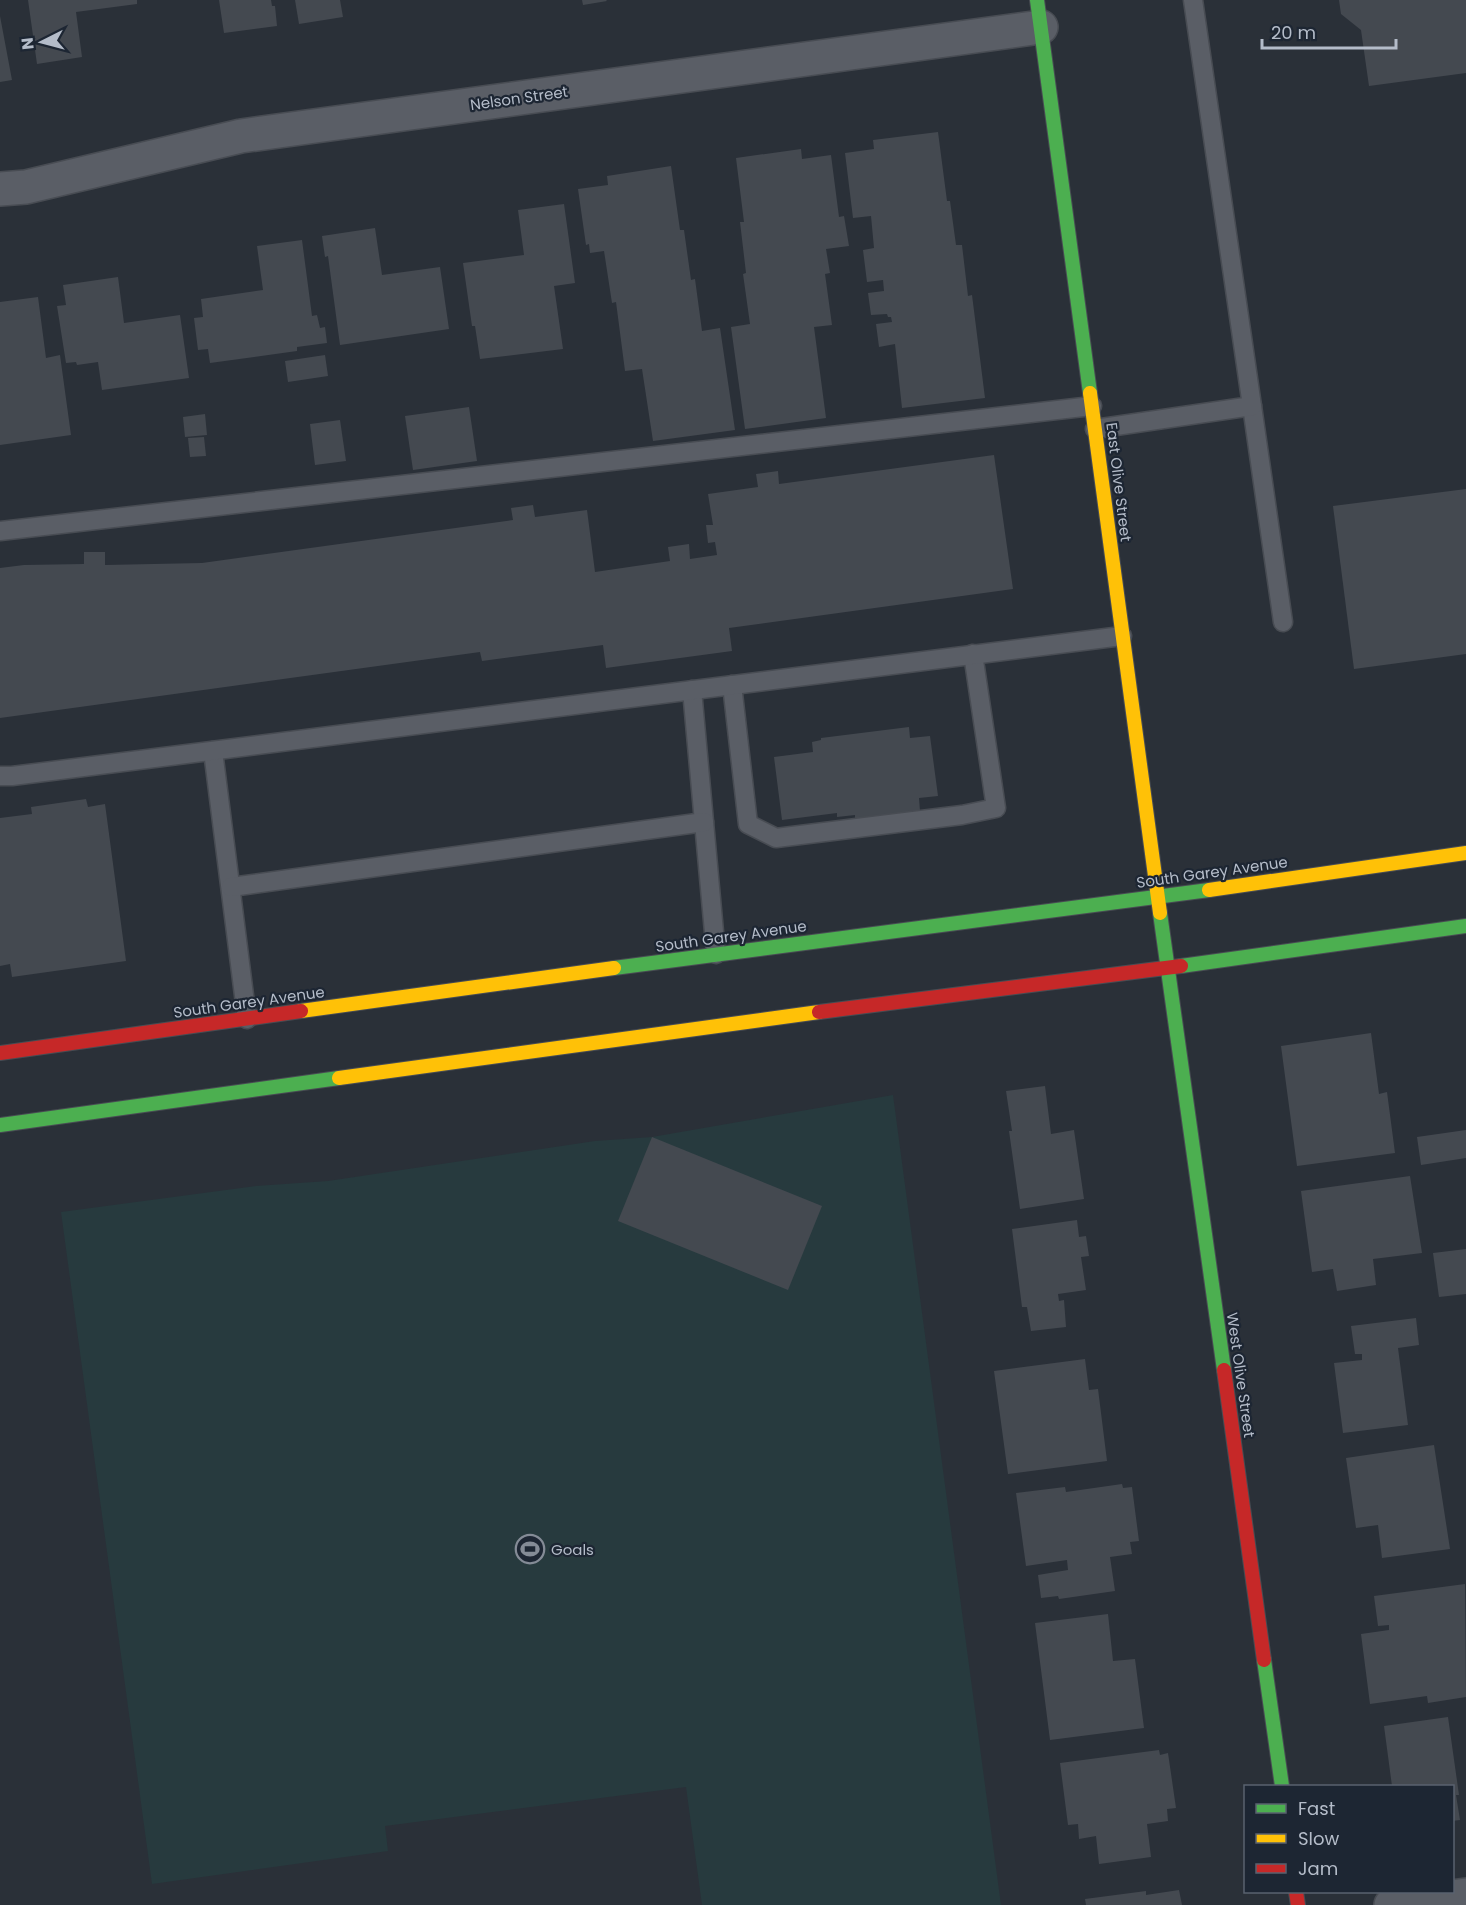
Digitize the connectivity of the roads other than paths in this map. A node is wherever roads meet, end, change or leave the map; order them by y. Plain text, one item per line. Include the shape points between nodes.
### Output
1 (1193, 0) edge
2 (1039, 13) edge
3 (0, 189) edge
4 (1092, 406) junction
5 (1252, 406) junction
6 (1095, 429) junction
7 (0, 531) edge
8 (1282, 622) dead end
9 (1122, 636) junction
10 (973, 654) junction
11 (732, 685) junction
12 (692, 690) junction
13 (213, 751) junction
14 (0, 776) edge
15 (704, 822) junction
16 (1466, 853) edge
17 (231, 887) junction
18 (1158, 897) junction
19 (1466, 926) edge
20 (716, 954) junction
21 (1167, 968) junction
22 (247, 1018) junction
23 (4, 1054) edge
24 (0, 1125) edge
25 (1282, 1785) edge
26 (1466, 1895) edge
27 (1391, 1905) edge

1 - 5 lane
2 - 3 street, Nelson Street via 241,136 26,187
2 - 4 main road, East Olive Street
4 - 6 main road, East Olive Street
4 - 7 lane
5 - 6 lane
5 - 8 lane
6 - 9 main road, East Olive Street
9 - 10 lane
9 - 18 main road, East Olive Street
10 - 11 lane
10 - 11 lane via 996,808 962,815 776,838 748,824
11 - 12 lane
12 - 13 lane
12 - 15 lane
13 - 14 lane
13 - 17 lane
15 - 17 lane
15 - 20 lane
16 - 18 main road, South Garey Avenue
17 - 22 lane
18 - 20 main road, South Garey Avenue
18 - 21 main road, East Olive Street
19 - 21 main road
20 - 22 main road, South Garey Avenue
21 - 24 main road
21 - 25 main road, West Olive Street
22 - 23 main road, South Garey Avenue
26 - 27 street

